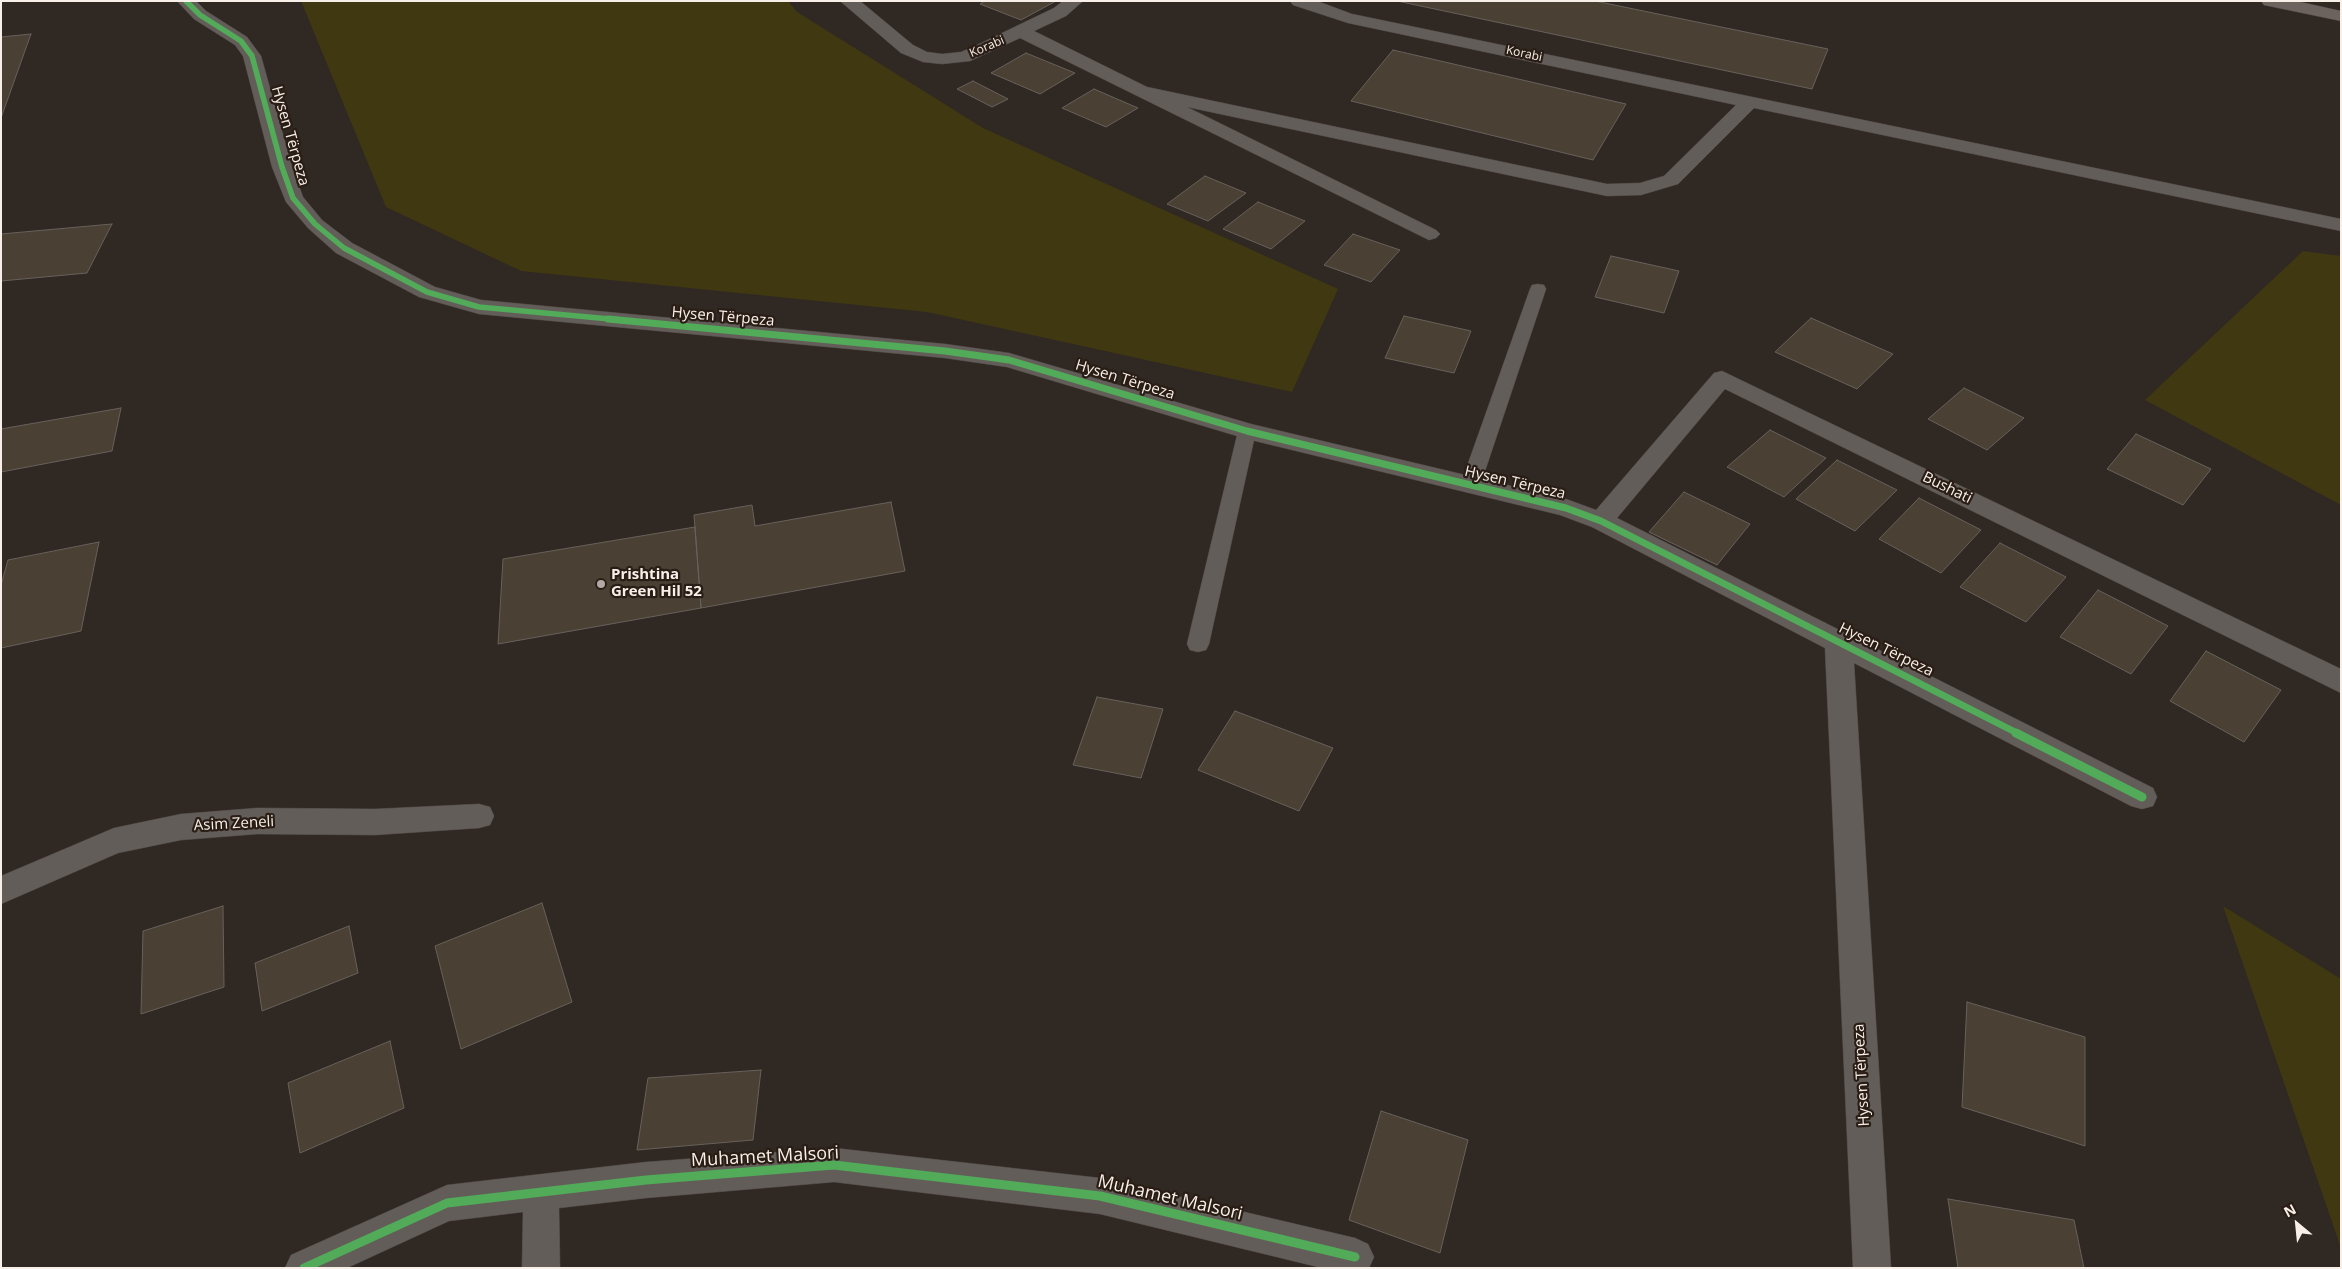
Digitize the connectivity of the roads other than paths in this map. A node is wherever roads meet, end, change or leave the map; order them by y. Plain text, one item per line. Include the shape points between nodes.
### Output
1 (186, 1) edge
2 (849, 1) edge
3 (1074, 1) edge
4 (1299, 1) edge
5 (2270, 1) edge
6 (2341, 16) edge
7 (1022, 32) junction
8 (1136, 90) junction
9 (1750, 102) junction
10 (2341, 225) edge
11 (1430, 234) dead end
12 (1538, 289) dead end
13 (1246, 431) junction
14 (1470, 486) junction
15 (1601, 521) junction
16 (1839, 643) junction
17 (1198, 644) dead end
18 (2341, 682) edge
19 (2142, 796) dead end
20 (479, 816) dead end
21 (1, 891) edge
22 (540, 1191) junction
23 (1355, 1257) dead end
24 (304, 1268) edge
25 (541, 1268) edge
26 (1872, 1268) edge

1 - 13 street, Hysen Tërpeza via 200,15 241,41 252,56 293,198 315,224 344,248 427,292 488,308 946,350 1009,360
2 - 7 street, Korabi via 907,49 923,57 942,60 964,57
3 - 7 street, Korabi
4 - 9 street, Korabi via 1348,18
5 - 6 street
7 - 8 street
8 - 9 street via 1607,190 1641,190 1671,180
8 - 11 street
9 - 10 street, Korabi
12 - 14 lane
13 - 14 street, Hysen Tërpeza
13 - 17 lane
14 - 15 street, Hysen Tërpeza via 1566,508
15 - 16 street, Hysen Tërpeza
15 - 18 street, Bushati via 1722,378
16 - 19 street, Hysen Tërpeza
16 - 26 street, Hysen Tërpeza
20 - 21 street, Asim Zeneli via 375,822 257,821 181,826 114,842
22 - 23 street, Muhamet Malsori via 834,1165 1100,1196
22 - 24 street, Muhamet Malsori via 447,1203
22 - 25 street

